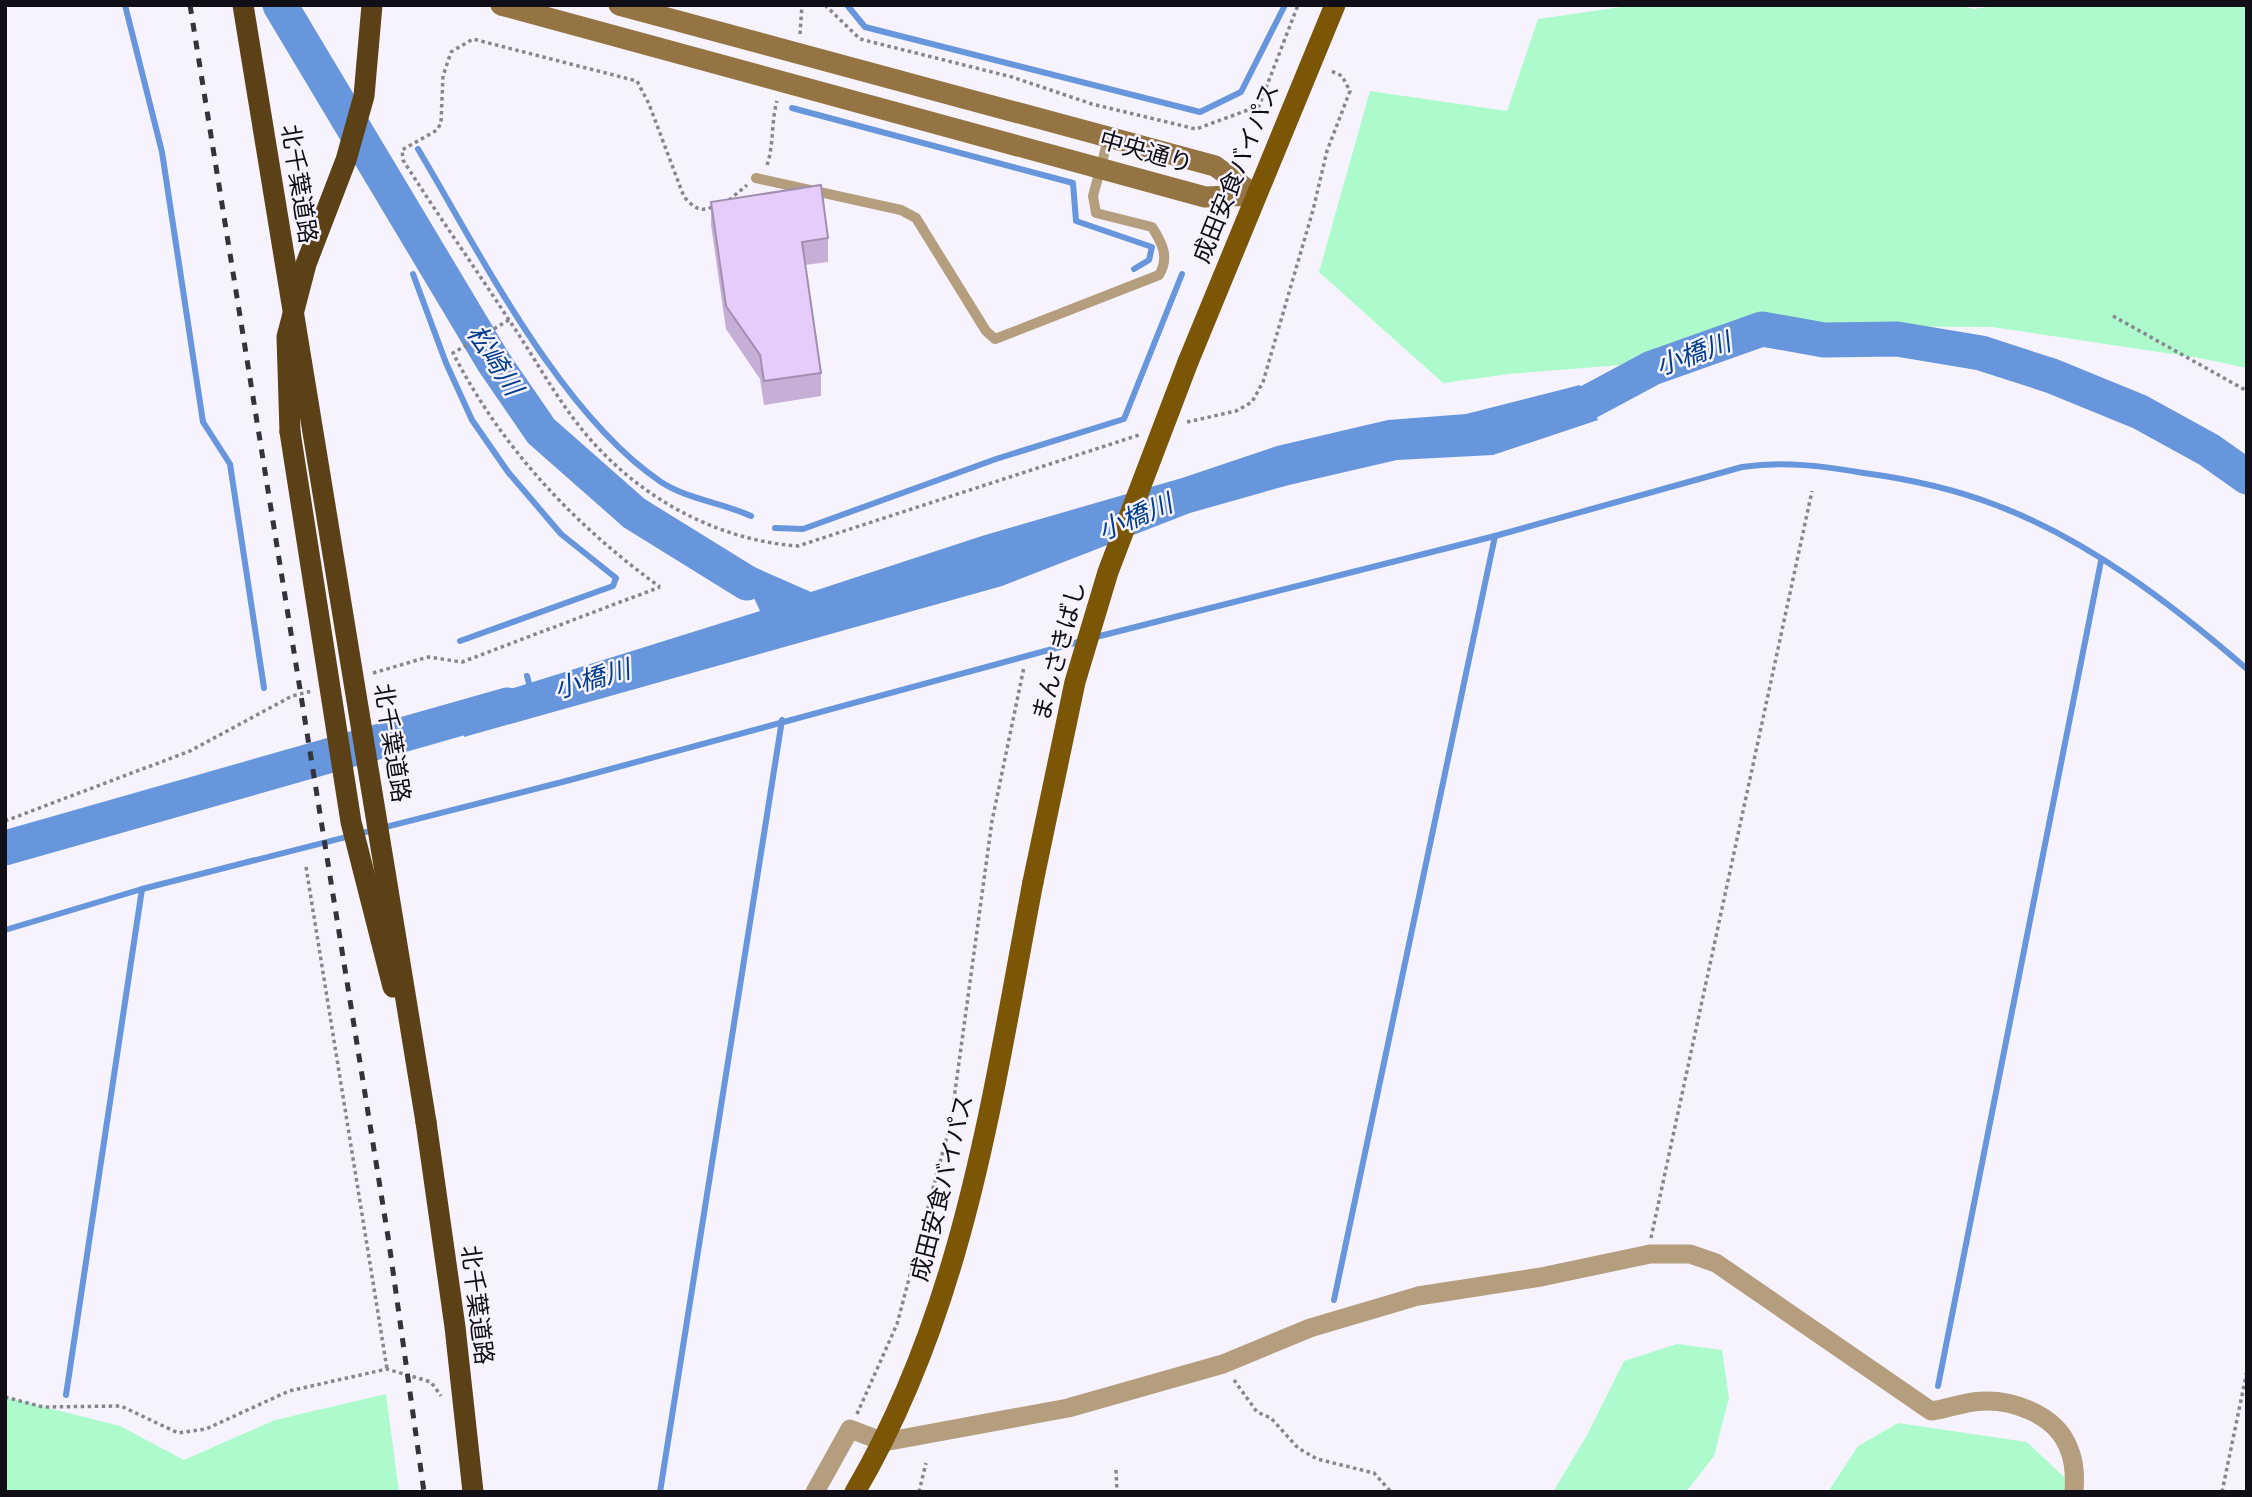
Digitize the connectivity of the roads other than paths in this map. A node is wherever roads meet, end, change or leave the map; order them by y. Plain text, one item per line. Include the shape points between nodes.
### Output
1 (243, 5) edge
2 (501, 5) edge
3 (619, 5) edge
4 (1335, 5) edge
5 (372, 9) edge
6 (1109, 135) junction
7 (1100, 166) junction
8 (756, 178) road end
9 (1255, 195) junction
10 (1188, 362) joint
11 (1033, 882) joint
12 (426, 1122) junction
13 (884, 1442) junction
14 (473, 1492) edge
15 (815, 1492) edge
16 (855, 1492) edge
17 (2074, 1492) edge

1 - 12 highway, 北千葉道路, bridge
2 - 7 street, 中央通り
3 - 6 street, 中央通り
4 - 9 main road, 成田安食バイパス
5 - 12 highway, bridge via 364,96 346,160 306,264 287,337 287,391 351,822
6 - 7 lane
6 - 9 street, 中央通り via 1215,166
7 - 8 lane via 1093,196 1096,213 1152,227 1163,245 1165,265 1159,275 995,339 916,218 901,210
7 - 9 street, 中央通り via 1205,197
9 - 10 main road, 成田安食バイパス
10 - 11 main road, まんさきばし, bridge via 1108,572 1074,682
11 - 13 main road, 成田安食バイパス via 964,1232
12 - 14 highway, 北千葉道路
13 - 15 street via 850,1429
13 - 16 main road, 成田安食バイパス
13 - 17 street via 1068,1408 1223,1364 1310,1328 1418,1296 1650,1254 1690,1254 1716,1263 1931,1411 1993,1402 2039,1415 2069,1448

